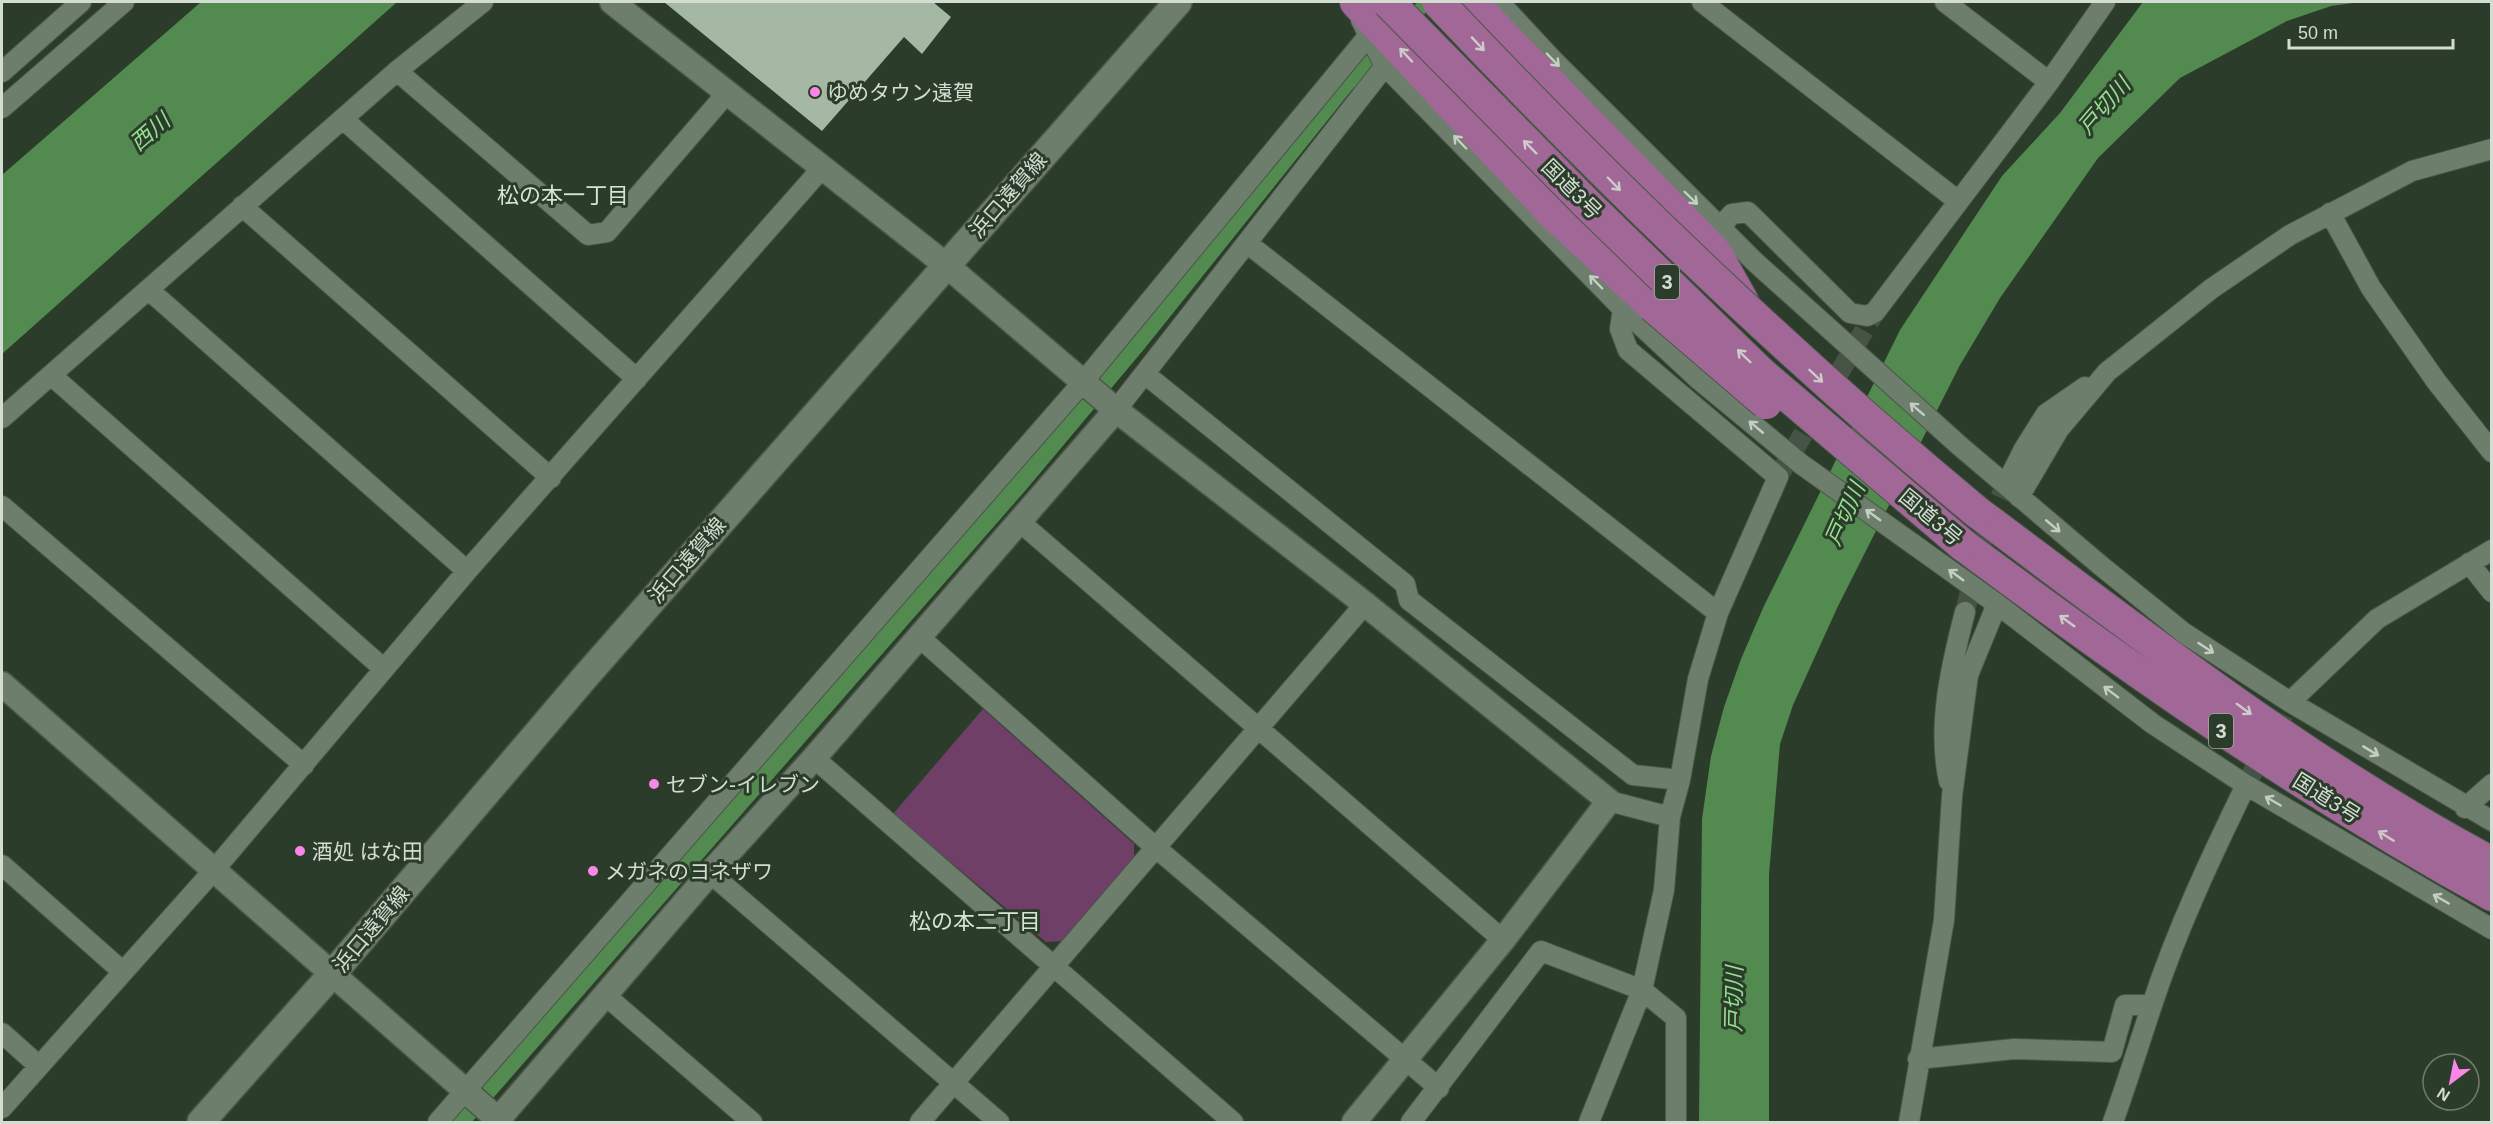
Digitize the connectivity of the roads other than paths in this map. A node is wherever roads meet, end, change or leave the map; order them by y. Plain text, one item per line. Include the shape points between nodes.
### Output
1 (81, 2) edge
2 (124, 2) edge
3 (483, 2) edge
4 (612, 2) edge
5 (1178, 2) edge
6 (1354, 2) edge
7 (1388, 2) edge
8 (1438, 2) edge
9 (1471, 2) edge
10 (1499, 2) edge
11 (1702, 2) edge
12 (1945, 2) edge
13 (2105, 2) edge
14 (1369, 35) junction
15 (4, 66) edge
16 (1385, 66) junction
17 (397, 71) junction
18 (2049, 81) junction
19 (727, 93) junction
20 (2, 108) edge
21 (344, 120) junction
22 (2492, 149) edge
23 (823, 167) junction
24 (1958, 201) junction
25 (242, 206) junction
26 (2330, 213) junction
27 (1718, 239) junction
28 (1247, 243) junction
29 (946, 265) junction
30 (149, 290) junction
31 (1638, 307) junction
32 (1749, 312) junction
33 (1145, 374) junction
34 (51, 375) junction
35 (637, 379) junction
36 (1083, 382) junction
37 (1116, 411) junction
38 (2, 418) edge
39 (2492, 452) edge
40 (551, 478) junction
41 (2014, 489) junction
42 (2, 506) edge
43 (1020, 522) junction
44 (1956, 539) junction
45 (2492, 549) edge
46 (2469, 563) junction
47 (467, 571) junction
48 (2492, 592) edge
49 (1365, 604) junction
50 (1997, 604) junction
51 (1965, 612) tunnel mouth
52 (1718, 613) junction
53 (918, 636) junction
54 (384, 669) junction
55 (2, 684) edge
56 (2290, 702) junction
57 (1258, 729) junction
58 (814, 758) junction
59 (304, 765) junction
60 (1680, 780) junction
61 (2492, 783) edge
62 (2246, 785) junction
63 (1952, 796) junction
64 (1609, 801) junction
65 (2465, 808) junction
66 (1670, 817) junction
67 (2492, 821) edge
68 (1155, 847) junction
69 (2492, 863) edge
70 (2, 866) edge
71 (214, 870) junction
72 (710, 873) junction
73 (2492, 895) edge
74 (2492, 929) edge
75 (1503, 940) junction
76 (1053, 968) junction
77 (122, 971) junction
78 (333, 973) junction
79 (1642, 990) junction
80 (605, 995) junction
81 (2152, 1005) junction
82 (2, 1033) edge
83 (1918, 1059) junction
84 (1404, 1061) junction
85 (39, 1066) junction
86 (954, 1084) junction
87 (1439, 1088) junction
88 (466, 1091) junction
89 (2, 1108) edge
90 (201, 1122) edge
91 (438, 1122) edge
92 (499, 1122) edge
93 (752, 1122) edge
94 (920, 1122) edge
95 (999, 1122) edge
96 (1233, 1122) edge
97 (1354, 1122) edge
98 (1411, 1122) edge
99 (1589, 1122) edge
100 (1676, 1122) edge
101 (1909, 1122) edge
102 (2113, 1122) edge

1 - 15 street
2 - 20 street
3 - 17 street
4 - 19 street
5 - 29 main road, 浜口遠賀線
6 - 14 street
31 -> 6 highway
44 -> 7 highway, 国道3号 / 3, bridge via 1761,373
8 -> 32 highway, 国道3号 / 3, bridge via 1635,205
9 - 27 highway
10 -> 27 street
11 - 24 street
12 - 18 street
13 - 18 street
14 - 16 street
14 - 36 street
16 - 28 street
31 -> 16 street
17 - 19 street via 588,235 607,232
17 - 21 street
18 - 24 street
19 - 23 street
21 - 25 street
21 - 35 street
22 - 26 street via 2412,171
23 - 29 street
23 - 35 street
24 - 27 street via 1875,312 1867,316 1850,313 1748,212 1732,214
25 - 30 street
25 - 40 street
26 - 39 street via 2371,288
26 - 41 street via 2211,289 2107,372
27 - 32 highway, bridge
41 -> 27 street via 1961,447 1755,262
28 - 33 street
28 - 52 street
29 - 36 street
29 - 78 main road, 浜口遠賀線 via 586,676
30 - 34 street
30 - 47 street
31 - 44 highway, bridge via 1796,428
50 -> 31 street via 1801,464 1697,378
31 - 52 street via 1620,328 1628,350 1778,477
32 -> 69 highway, 国道3号 / 3, bridge via 1821,380 1977,512 2259,720 2427,828
33 - 37 street
33 - 60 street via 1405,584 1409,600 1633,775
34 - 38 street
34 - 54 street
35 - 40 street
36 - 37 street
36 - 88 street
37 - 43 street
37 - 49 street
40 - 47 street
41 -> 56 street via 2184,633
42 - 59 street
43 - 53 street
43 - 57 street
73 -> 44 highway, 国道3号 / 3 via 2397,843 2229,737
45 - 46 street
46 - 48 street
46 - 56 street via 2377,619
47 - 54 street
49 - 57 street
49 - 64 street
62 -> 50 street via 2153,724
50 - 63 street via 1968,675
51 - 63 street via 1951,665 1943,756
52 - 60 street via 1698,680
53 - 58 street
53 - 68 street
54 - 59 street
55 - 71 street
56 -> 65 street
57 - 68 street
57 - 75 street
58 - 72 street
58 - 76 street
59 - 71 street
60 - 66 street
61 - 65 street
74 -> 62 street
62 - 81 street via 2200,881
63 - 83 street via 1944,920
64 - 66 street
64 - 75 street
65 - 67 street
66 - 79 street via 1664,890
68 - 76 street
68 - 84 street
70 - 77 street
71 - 77 street
71 - 78 street
72 - 80 street
72 - 86 street
75 - 84 street
76 - 86 street
76 - 96 street
77 - 85 street
78 - 88 street
78 - 90 main road, 浜口遠賀線
79 - 87 street via 1542,951
79 - 99 street
79 - 100 street via 1676,1018
80 - 92 street
80 - 93 street
81 - 83 street via 2124,1005 2112,1052 2014,1049
81 - 102 street
82 - 85 street
83 - 101 street
84 - 87 street
84 - 97 street
85 - 89 street
86 - 94 street
86 - 95 street
87 - 98 street
88 - 91 street
88 - 92 street

